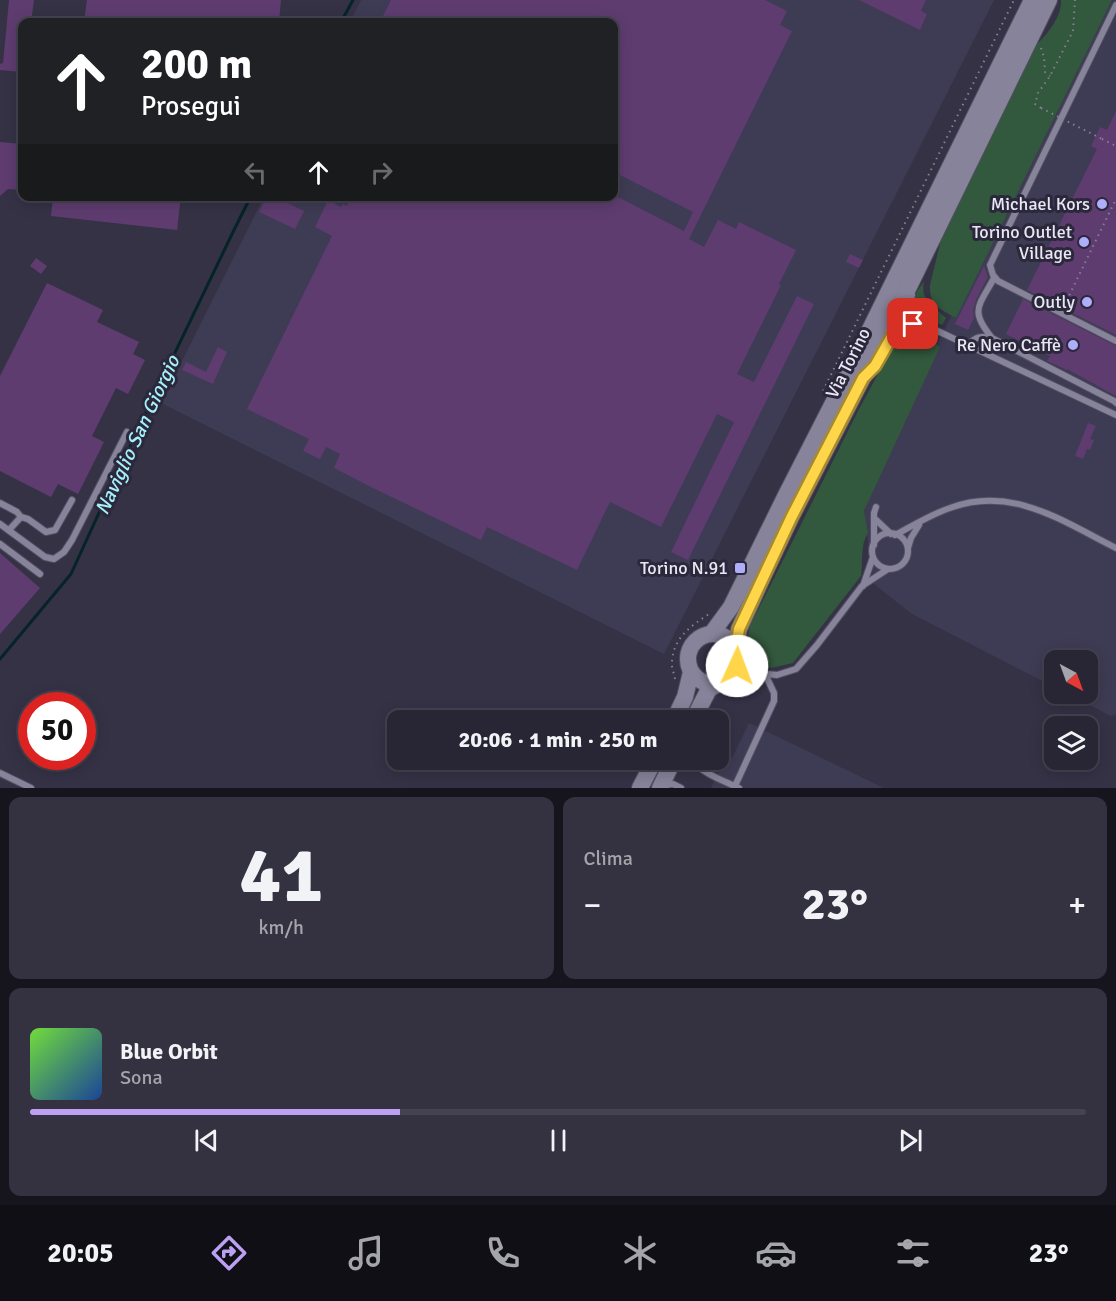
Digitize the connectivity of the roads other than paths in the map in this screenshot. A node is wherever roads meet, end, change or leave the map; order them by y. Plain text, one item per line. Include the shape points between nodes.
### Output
1 (1032, 0) edge
2 (1049, 0) edge
3 (1116, 5) edge
4 (934, 235) junction
5 (994, 278) junction
6 (925, 325) junction
7 (992, 338) junction
8 (1116, 341) edge
9 (890, 342) dead end
10 (968, 345) junction
11 (884, 352) dead end
12 (863, 378) junction
13 (1116, 403) edge
14 (1116, 415) edge
15 (127, 432) dead end
16 (72, 500) dead end
17 (0, 503) edge
18 (876, 507) dead end
19 (21, 517) junction
20 (873, 517) junction
21 (924, 520) junction
22 (0, 524) edge
23 (9, 530) junction
24 (893, 534) junction
25 (0, 544) edge
26 (874, 544) junction
27 (1116, 548) edge
28 (908, 550) junction
29 (873, 557) junction
30 (888, 569) junction
31 (40, 574) dead end
32 (862, 586) junction
33 (712, 633) junction
34 (737, 651) junction
35 (691, 672) junction
36 (765, 674) junction
37 (724, 681) junction
38 (679, 710) edge
39 (698, 710) edge
40 (649, 770) edge
41 (669, 770) edge
42 (702, 770) edge
43 (0, 773) edge
44 (661, 787) edge
45 (737, 787) edge
46 (31, 788) edge
47 (640, 788) edge
48 (681, 788) edge

1 - 33 main road, Via Torino via 731,607
2 - 4 main road, Via Torino
3 - 5 lane via 990,265
4 - 6 lane via 910,301 911,309
4 - 12 main road, Via Torino
5 - 7 lane via 978,307 979,321
5 - 8 lane
6 - 9 lane via 903,325
6 - 10 lane
7 - 10 lane via 975,338
7 - 13 lane
10 - 14 lane
11 - 12 lane
12 - 34 main road, Via Torino via 765,572 739,629
15 - 23 lane via 64,552 54,559 45,557
16 - 19 lane via 55,530 46,532
17 - 19 lane
18 - 20 lane
19 - 23 lane
20 - 24 lane
20 - 26 lane
21 - 24 lane
21 - 27 lane via 963,504 1005,501 1041,511
21 - 28 lane via 916,528
22 - 23 lane
24 - 26 lane via 882,535
24 - 28 lane via 905,542
25 - 31 lane
26 - 29 lane
28 - 30 lane via 902,565
29 - 30 lane
29 - 32 lane
30 - 32 lane
32 - 36 lane via 796,669
33 - 34 main road via 726,637
33 - 35 main road via 691,645 687,658
34 - 36 lane
34 - 37 main road via 735,670
35 - 37 main road via 705,683
35 - 38 main road
36 - 37 lane via 746,672
36 - 45 lane via 774,701
37 - 39 main road via 709,689
40 - 47 main road
41 - 44 main road
42 - 45 lane
43 - 46 lane
44 - 48 lane via 673,784

